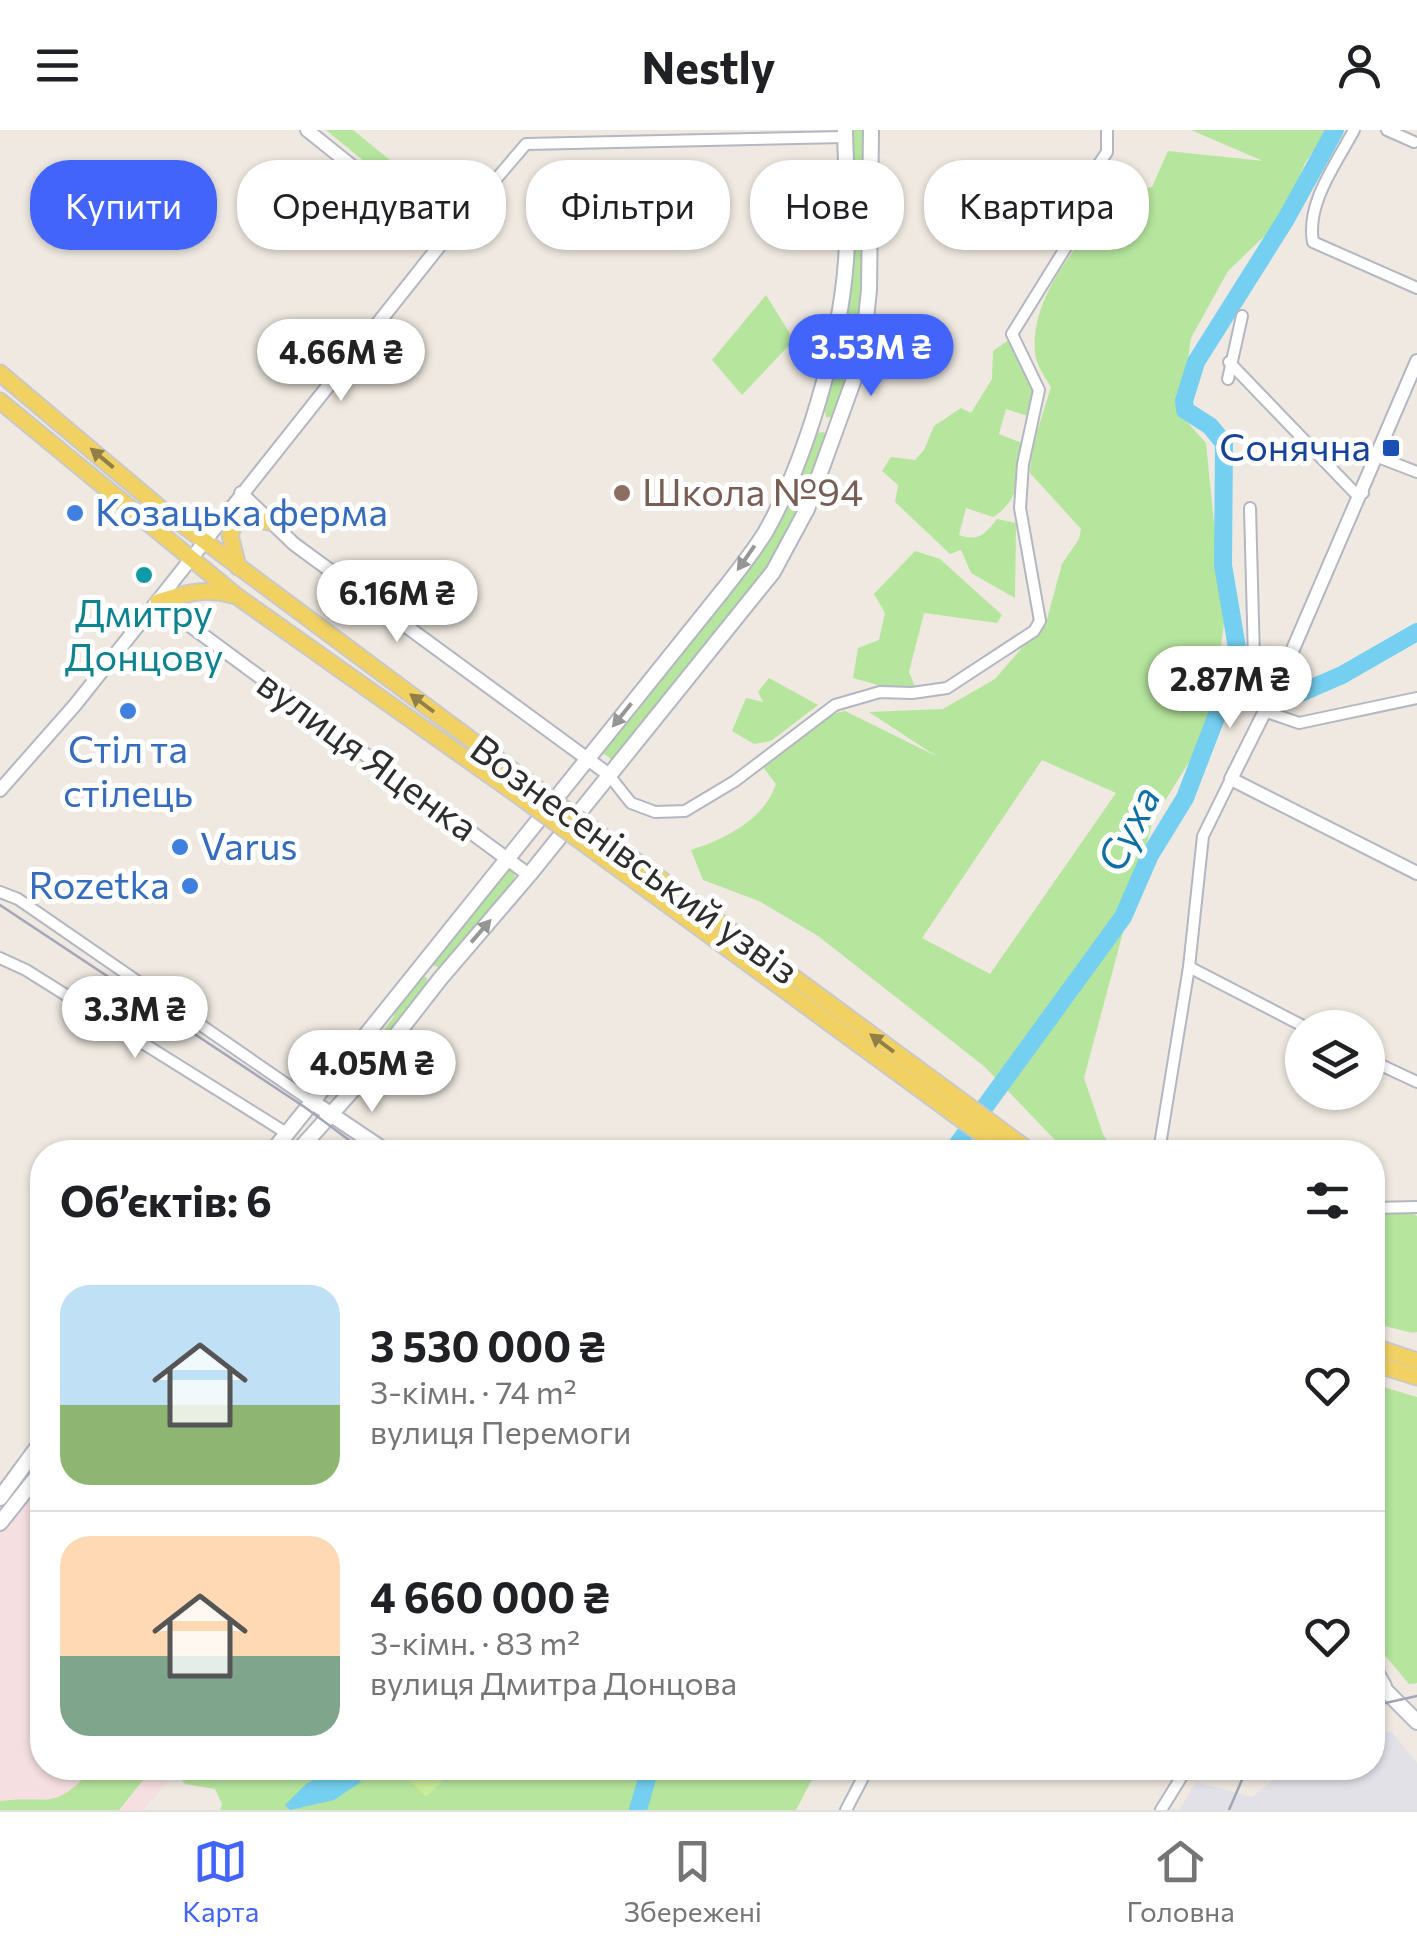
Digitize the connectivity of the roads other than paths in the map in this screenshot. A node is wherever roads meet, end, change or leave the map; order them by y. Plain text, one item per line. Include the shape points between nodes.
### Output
1 (306, 130) edge
2 (524, 130) edge
3 (871, 130) edge
4 (1107, 130) edge
5 (1354, 130) edge
6 (1387, 130) edge
7 (845, 134) edge
8 (1414, 142) dead end
9 (526, 144) junction
10 (344, 160) edge
11 (506, 167) edge
12 (436, 250) edge
13 (1417, 288) edge
14 (1242, 316) dead end
15 (1417, 361) edge
16 (1229, 362) junction
17 (0, 373) edge
18 (1228, 379) dead end
19 (0, 400) edge
20 (811, 419) junction
21 (838, 429) junction
22 (1378, 456) junction
23 (1417, 472) edge
24 (1363, 493) junction
25 (241, 494) junction
26 (1250, 508) dead end
27 (269, 522) junction
28 (235, 523) junction
29 (205, 542) junction
30 (192, 559) junction
31 (238, 566) junction
32 (238, 596) junction
33 (158, 602) junction
34 (1275, 691) junction
35 (1417, 698) edge
36 (1266, 708) junction
37 (587, 757) junction
38 (608, 774) junction
39 (1231, 779) junction
40 (524, 788) junction
41 (0, 790) edge
42 (508, 860) junction
43 (1417, 873) edge
44 (529, 875) junction
45 (0, 892) edge
46 (0, 958) edge
47 (420, 966) junction
48 (1189, 967) junction
49 (440, 980) junction
50 (1285, 1017) edge
51 (1385, 1067) edge
52 (1417, 1082) edge
53 (311, 1101) junction
54 (331, 1114) junction
55 (288, 1134) junction
56 (993, 1134) junction
57 (283, 1140) edge
58 (308, 1140) edge
59 (370, 1140) edge
60 (997, 1140) edge
61 (1006, 1140) edge
62 (1161, 1140) edge
63 (1417, 1206) edge
64 (1385, 1207) edge
65 (1385, 1350) edge
66 (1417, 1351) edge
67 (1390, 1352) junction
68 (1417, 1360) edge
69 (1385, 1366) edge
70 (1417, 1377) edge
71 (30, 1457) edge
72 (30, 1485) edge
73 (0, 1498) edge
74 (0, 1523) edge
75 (1386, 1688) edge
76 (1414, 1717) edge
77 (862, 1780) edge
78 (1180, 1780) edge
79 (846, 1810) edge
80 (1161, 1810) edge

1 - 10 street
2 - 9 street
3 - 21 main road via 862,357
4 - 38 street via 1106,152 1092,174 1092,205 1012,334 1039,390 1020,508 1040,621 1034,630 947,688 880,692 835,705 684,811 655,812 631,803
5 - 13 street via 1321,193 1310,224 1314,242
6 - 8 street
7 - 9 street
7 - 20 main road via 846,262
9 - 11 street
12 - 25 street
14 - 16 street
15 - 22 street
16 - 18 street
16 - 24 street
29 -> 17 main road, Вознесенівський узвіз
19 - 30 main road, Вознесенівський узвіз
20 - 21 main road
20 -> 37 main road via 764,533
21 - 38 main road via 808,509 773,572
22 - 23 street
22 - 24 street
24 - 34 street
25 - 27 street
25 - 28 street
25 - 29 street
26 - 34 street via 1254,659
27 - 28 main road
27 - 37 street
28 - 31 main road via 230,535
29 - 30 street
29 - 31 main road, Вознесенівський узвіз
30 - 32 main road, Вознесенівський узвіз
30 - 33 street
40 -> 31 main road, Вознесенівський узвіз
32 - 33 main road via 216,590
32 - 40 main road, Вознесенівський узвіз
33 - 41 street
33 - 42 street, вулиця Яценка
34 - 36 street
35 - 36 street via 1298,723
36 - 39 street
37 - 38 street
37 - 42 main road
38 - 44 main road
39 - 43 street
39 - 48 street via 1204,836
40 - 56 main road, Вознесенівський узвіз, bridge
42 - 44 street, вулиця Яценка
42 - 47 main road
49 -> 44 main road
45 - 53 street
46 - 55 street
47 - 49 main road
47 - 53 main road
48 - 50 street
48 - 62 street
49 - 54 main road
51 - 52 street
53 - 54 main road
53 - 55 main road
54 - 58 main road
54 - 59 main road
55 - 57 main road
56 - 60 main road, Вознесенівський узвіз
56 - 61 main road, Вознесенівський узвіз
63 - 64 street
65 - 67 main road
66 - 67 street
67 - 68 main road
69 - 70 main road
71 - 73 main road
72 - 74 main road
75 - 76 main road
77 - 79 street
78 - 80 street

